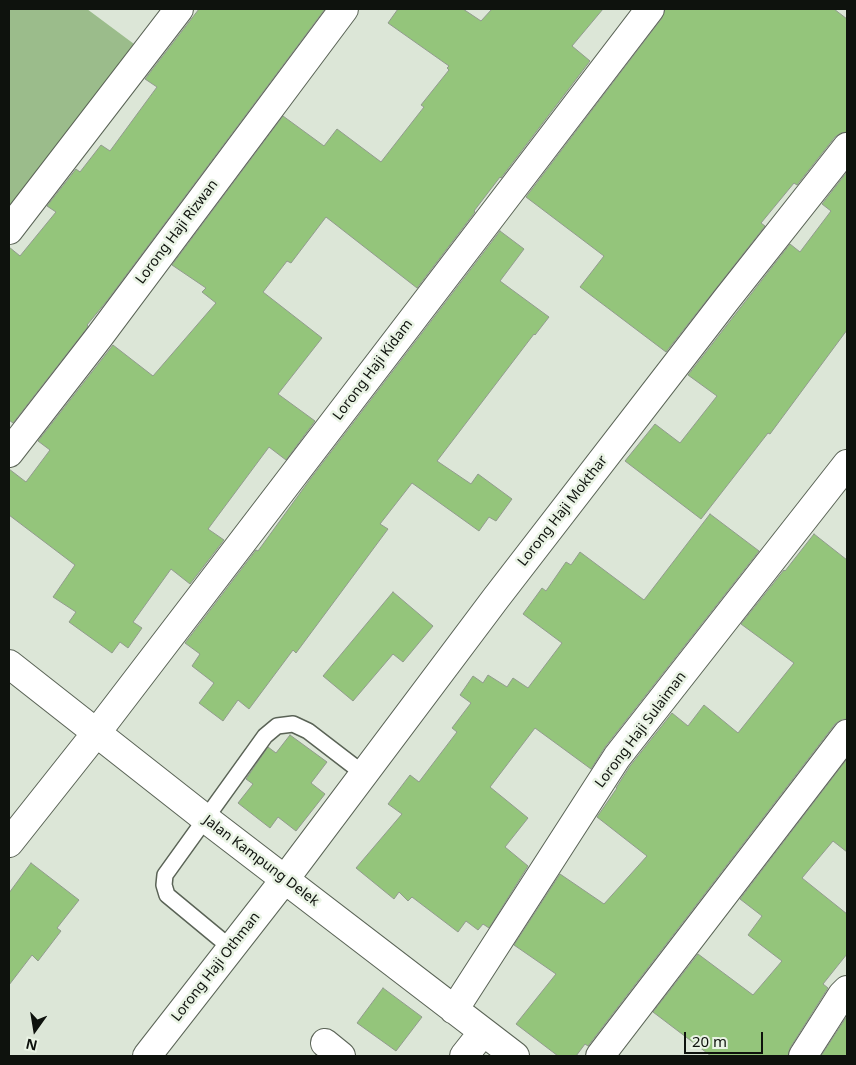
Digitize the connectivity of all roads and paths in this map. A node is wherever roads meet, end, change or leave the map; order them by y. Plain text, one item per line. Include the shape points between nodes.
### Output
1 (179, 9) edge
2 (344, 9) edge
3 (650, 9) edge
4 (847, 146) edge
5 (9, 230) edge
6 (9, 453) edge
7 (847, 464) edge
8 (9, 664) edge
9 (97, 732) junction
10 (847, 734) edge
11 (364, 774) junction
12 (206, 819) junction
13 (9, 843) edge
14 (285, 879) junction
15 (230, 948) junction
16 (847, 990) edge
17 (454, 1010) junction
18 (483, 1032) junction
19 (147, 1056) edge
20 (464, 1056) edge
21 (515, 1056) edge
22 (600, 1056) edge
23 (803, 1056) edge

1 - 5 street
2 - 6 street, Lorong Haji Rizwan
3 - 9 street, Lorong Haji Kidam
4 - 11 street, Lorong Haji Mokthar via 508,582
7 - 17 street, Lorong Haji Sulaiman via 617,757
8 - 9 street, Jalan Kampung Delek
9 - 12 street, Jalan Kampung Delek
9 - 13 street, Lorong Haji Kidam
10 - 22 street
11 - 12 lane via 308,731 293,724 277,726 265,736
11 - 14 street, Lorong Haji Mokthar
12 - 14 street, Jalan Kampung Delek
12 - 15 lane via 165,876 164,885 167,895
14 - 15 street, Lorong Haji Othman
14 - 17 street, Jalan Kampung Delek
15 - 19 street, Lorong Haji Othman
16 - 23 street
17 - 18 street, Jalan Kampung Delek
18 - 20 street
18 - 21 street, Jalan Kampung Delek

